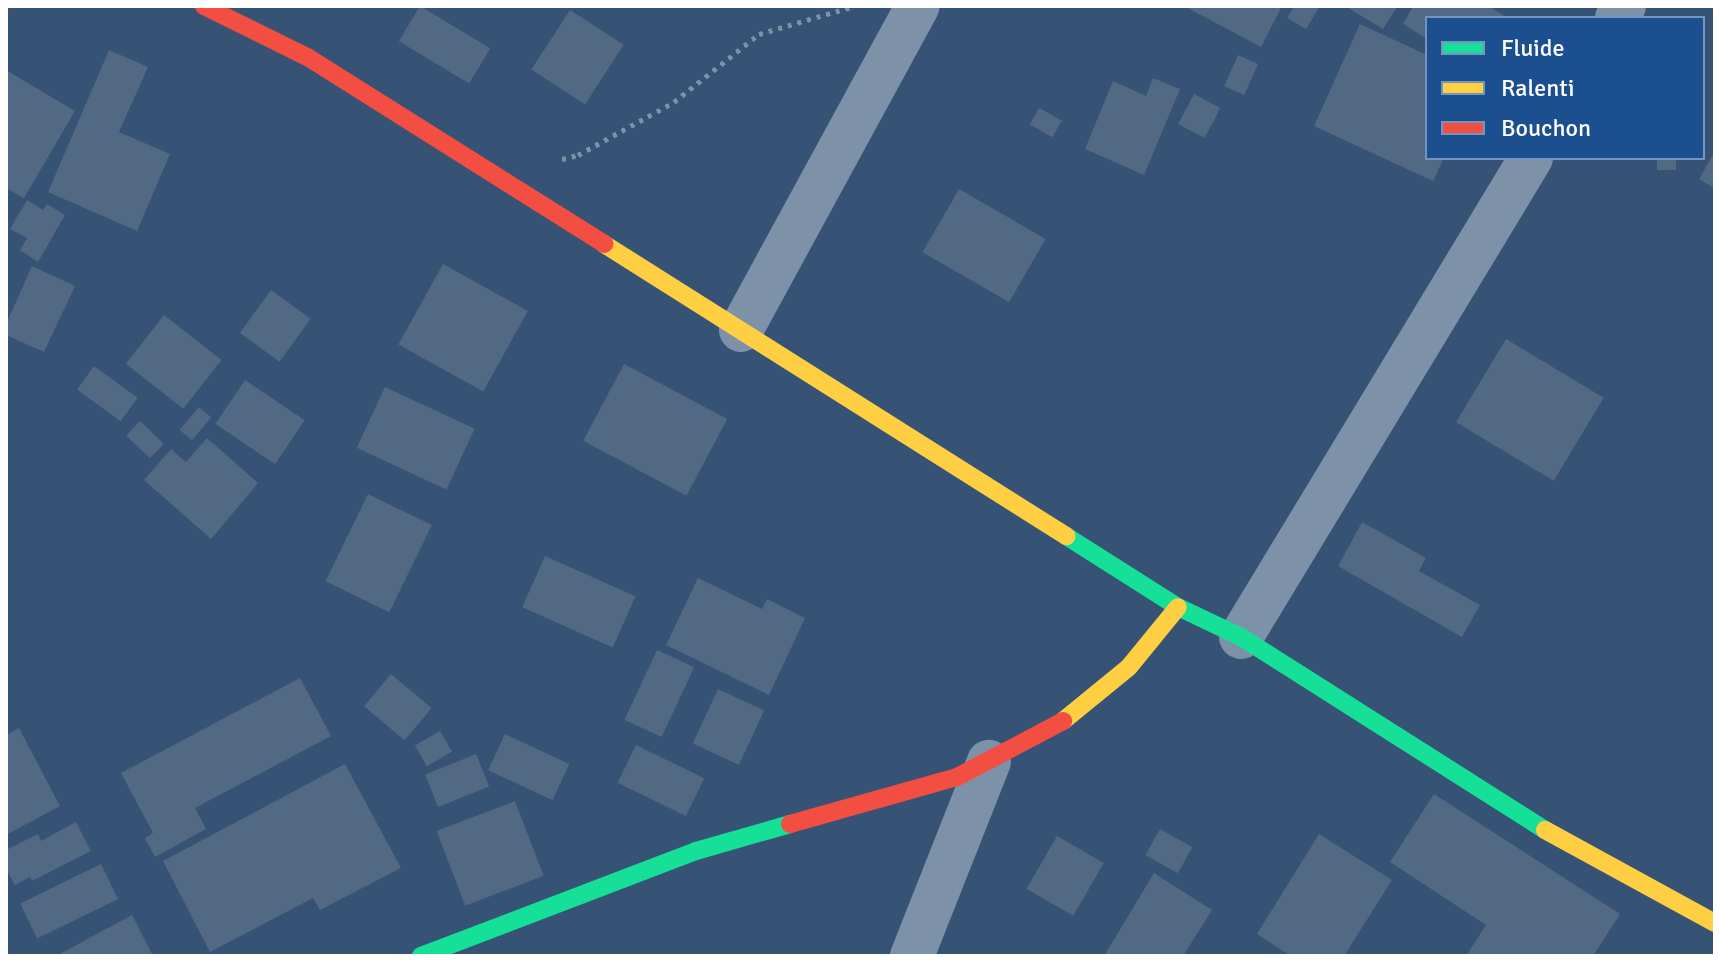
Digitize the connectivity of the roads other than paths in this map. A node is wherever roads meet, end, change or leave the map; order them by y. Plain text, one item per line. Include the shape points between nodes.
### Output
1 (204, 6) edge
2 (918, 6) edge
3 (1530, 160) edge
4 (741, 330) junction
5 (1178, 607) junction
6 (1241, 637) junction
7 (989, 762) junction
8 (1715, 923) edge
9 (442, 952) edge
10 (912, 956) edge

1 - 4 street via 309,58
2 - 4 street
3 - 6 street
4 - 5 street
5 - 6 street
5 - 7 street via 1129,667 1092,698 1055,728
6 - 8 street via 1555,836
7 - 9 street via 957,777 696,851
7 - 10 street

